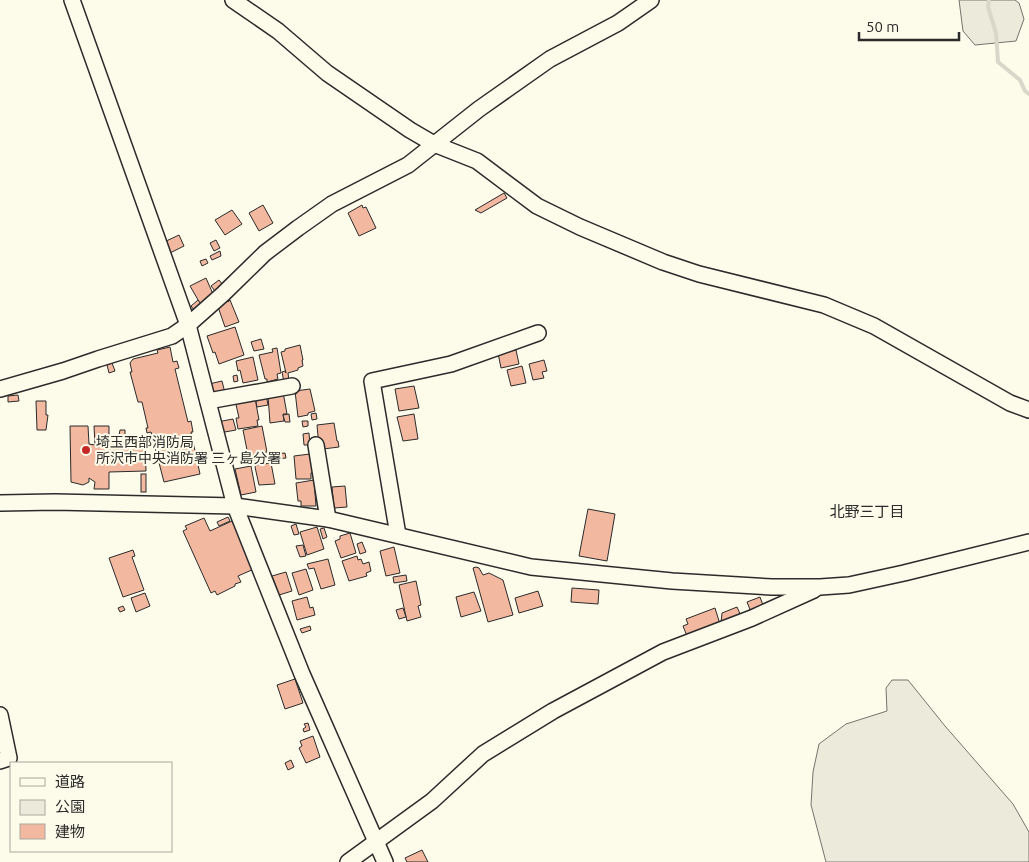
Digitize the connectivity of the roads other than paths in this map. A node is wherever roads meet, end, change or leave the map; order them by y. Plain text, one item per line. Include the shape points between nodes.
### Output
1 (72, 0) edge
2 (233, 0) edge
3 (650, 0) edge
4 (434, 144) junction
5 (188, 325) junction
6 (538, 333) dead end
7 (292, 386) dead end
8 (0, 389) edge
9 (208, 401) junction
10 (1029, 410) edge
11 (316, 445) dead end
12 (0, 503) edge
13 (235, 506) junction
14 (328, 519) junction
15 (398, 535) junction
16 (1029, 542) edge
17 (820, 588) junction
18 (0, 715) edge
19 (0, 761) edge
20 (377, 842) junction
21 (348, 862) edge
22 (385, 862) edge

1 - 5 street
2 - 4 street via 278,31 327,74
3 - 4 street via 618,23 550,59
4 - 5 street via 408,165 332,204 298,228 265,253
4 - 10 street via 477,161 537,206 580,227 690,271 832,308 874,326 1010,403
5 - 8 street via 172,336
5 - 9 street
6 - 15 street via 451,364 372,381
7 - 9 street
9 - 13 street
11 - 14 street
12 - 13 street
13 - 14 street
13 - 20 street via 302,674
14 - 15 street
15 - 17 street via 530,567 672,581
16 - 17 street via 904,574
17 - 20 street via 663,652 553,711 483,754 432,801
18 - 19 street via 9,758
20 - 21 street
20 - 22 street

